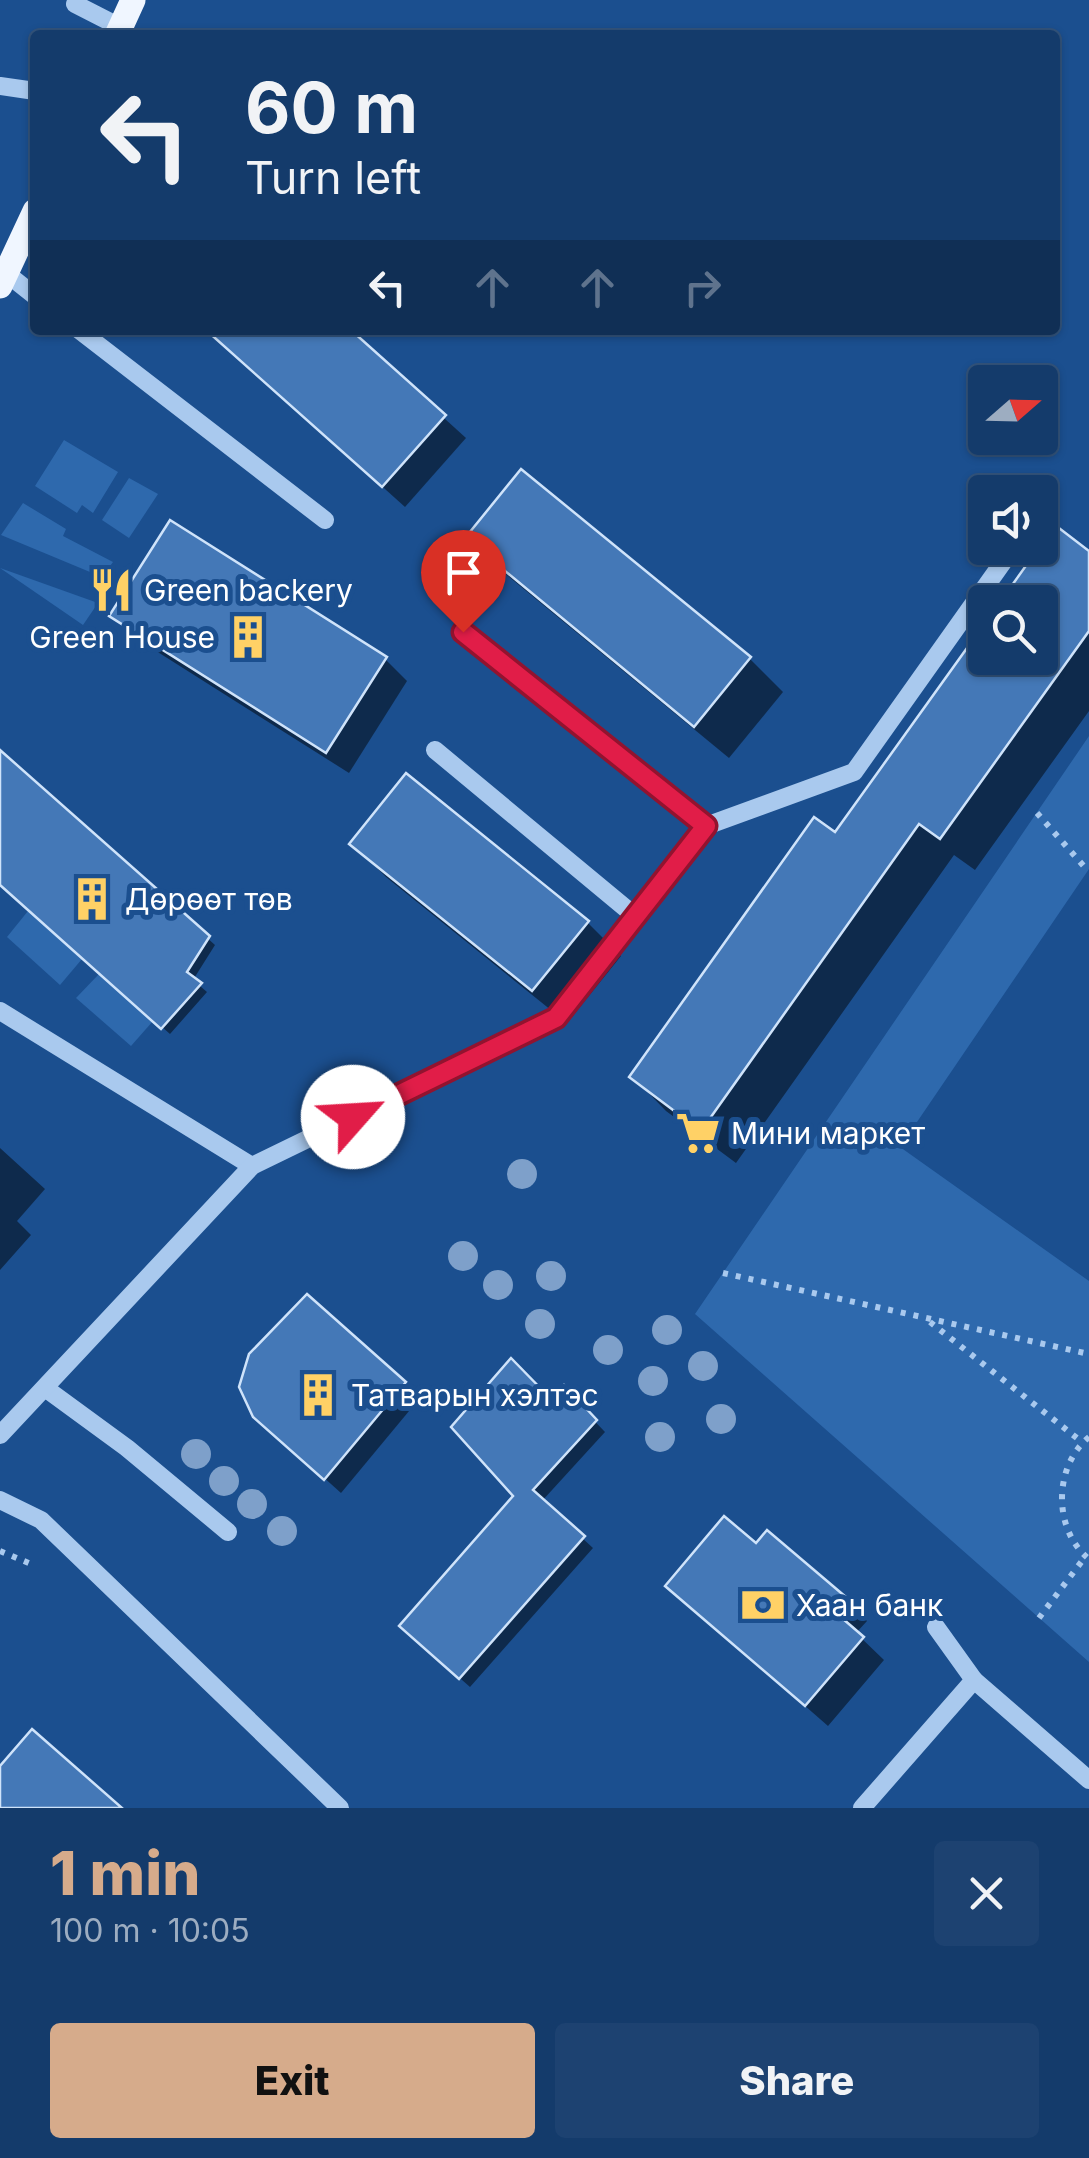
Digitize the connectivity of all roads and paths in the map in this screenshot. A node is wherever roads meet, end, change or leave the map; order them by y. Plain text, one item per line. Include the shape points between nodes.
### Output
1 (77, 0) edge
2 (133, 0) edge
3 (117, 30) edge
4 (119, 30) edge
5 (0, 86) edge
6 (30, 90) edge
7 (30, 222) edge
8 (3, 280) edge
9 (30, 294) edge
10 (85, 335) edge
11 (324, 520) dead end
12 (1001, 565) edge
13 (463, 632) dead end
14 (435, 750) dead end
15 (1037, 812) dead end
16 (706, 826) junction
17 (1088, 872) edge
18 (634, 916) junction
19 (0, 1011) edge
20 (252, 1166) junction
21 (723, 1273) dead end
22 (926, 1318) junction
23 (1089, 1354) edge
24 (45, 1388) junction
25 (0, 1435) edge
26 (1086, 1440) edge
27 (0, 1500) edge
28 (228, 1532) dead end
29 (1087, 1558) edge
30 (1039, 1618) dead end
31 (936, 1627) dead end
32 (974, 1680) junction
33 (1089, 1780) edge
34 (340, 1808) edge
35 (862, 1808) edge

1 - 3 street
2 - 4 main road
5 - 6 street
7 - 8 main road
8 - 9 street
10 - 11 street
12 - 16 street via 854,772
13 - 16 street
14 - 18 street
15 - 17 path
16 - 18 street
18 - 20 street via 556,1018
19 - 20 street
20 - 24 street
21 - 22 path
22 - 23 path
22 - 26 path
24 - 25 street
24 - 28 street
26 - 29 path via 1067,1466 1061,1494 1064,1522
27 - 34 street via 41,1520
29 - 30 path
31 - 32 street
32 - 33 street
32 - 35 street

